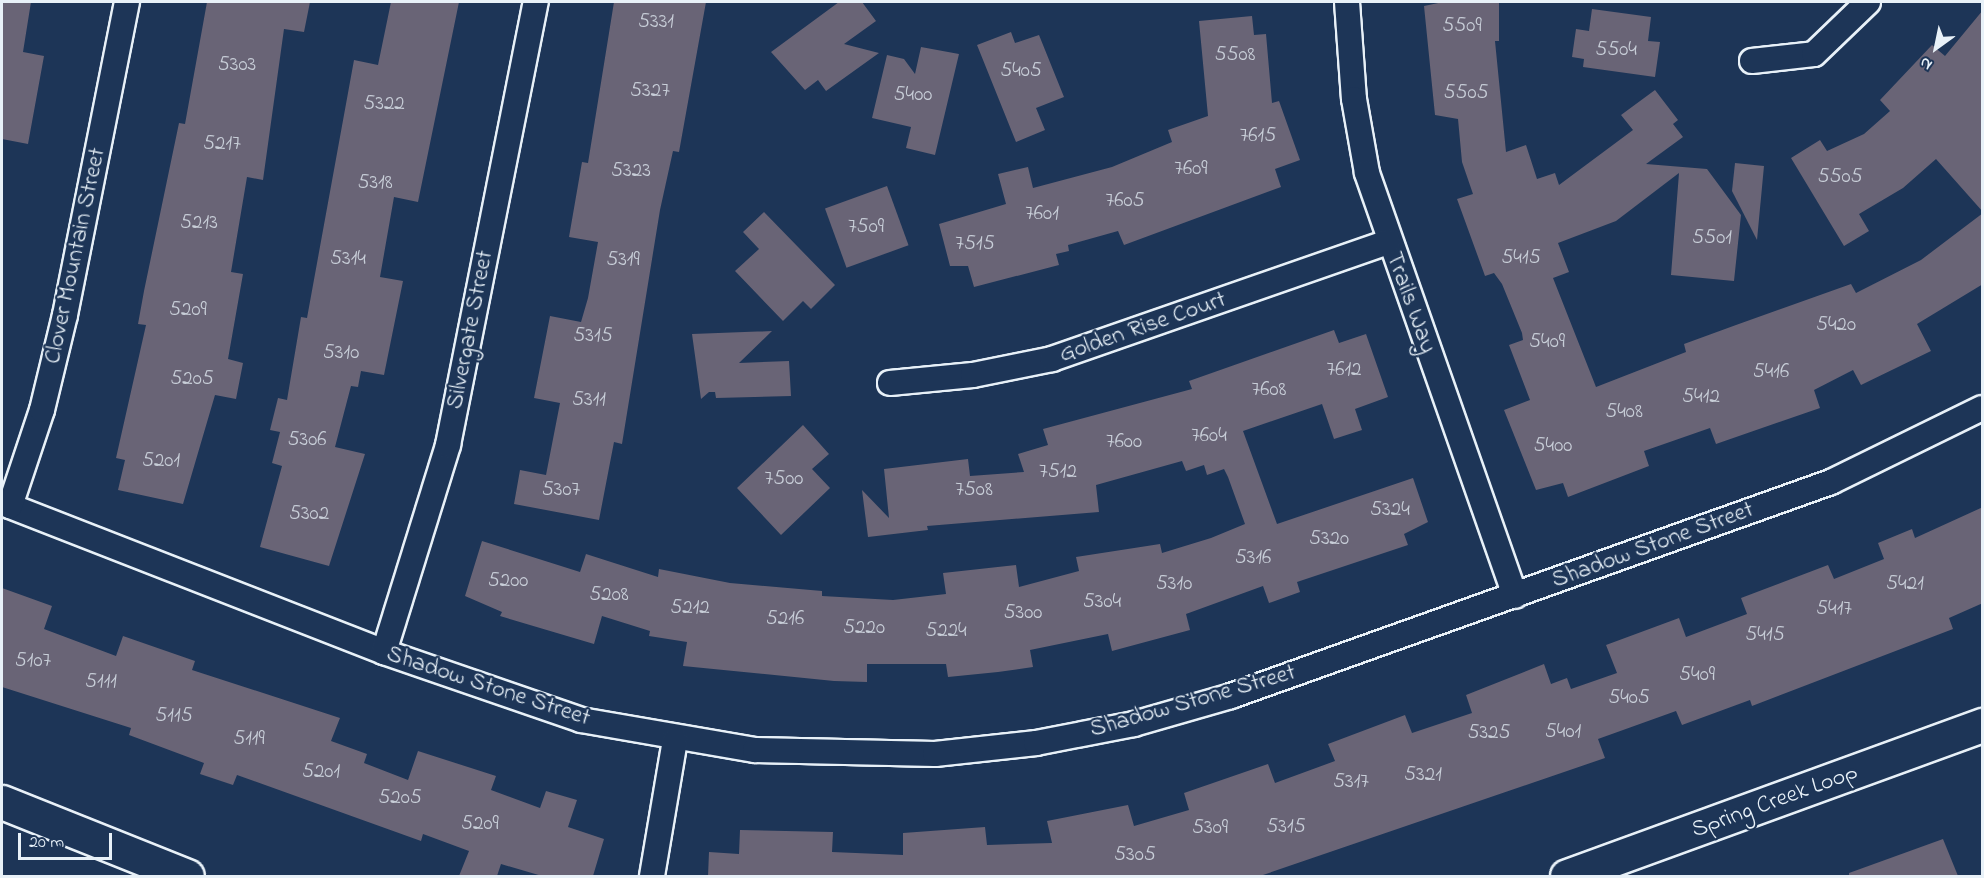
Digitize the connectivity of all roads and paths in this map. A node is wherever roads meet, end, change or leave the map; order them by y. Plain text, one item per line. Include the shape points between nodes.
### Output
1 (127, 2) edge
2 (536, 2) edge
3 (1347, 2) edge
4 (1868, 2) edge
5 (1752, 61) dead end
6 (1389, 242) junction
7 (890, 383) dead end
8 (1983, 408) edge
9 (6, 504) edge
10 (1515, 596) junction
11 (384, 652) junction
12 (1983, 725) edge
13 (675, 740) junction
14 (2, 802) edge
15 (187, 876) edge
16 (652, 876) edge
17 (1567, 876) edge

1 - 9 street, Clover Mountain Street via 65,315 42,410
2 - 11 street, Silvergate Street via 448,445
3 - 6 street, Trails Way via 1354,99
4 - 5 street via 1814,54
6 - 7 street, Golden Rise Court via 1052,359 973,375
6 - 10 street, Trails Way
8 - 10 street, Shadow Stone Street via 1831,482
9 - 11 street, Shadow Stone Street
10 - 13 street, Shadow Stone Street via 1231,696 1134,724 1035,743 835,756
11 - 13 street, Shadow Stone Street via 504,698
12 - 17 street, Spring Creek Loop
13 - 16 street
14 - 15 street

